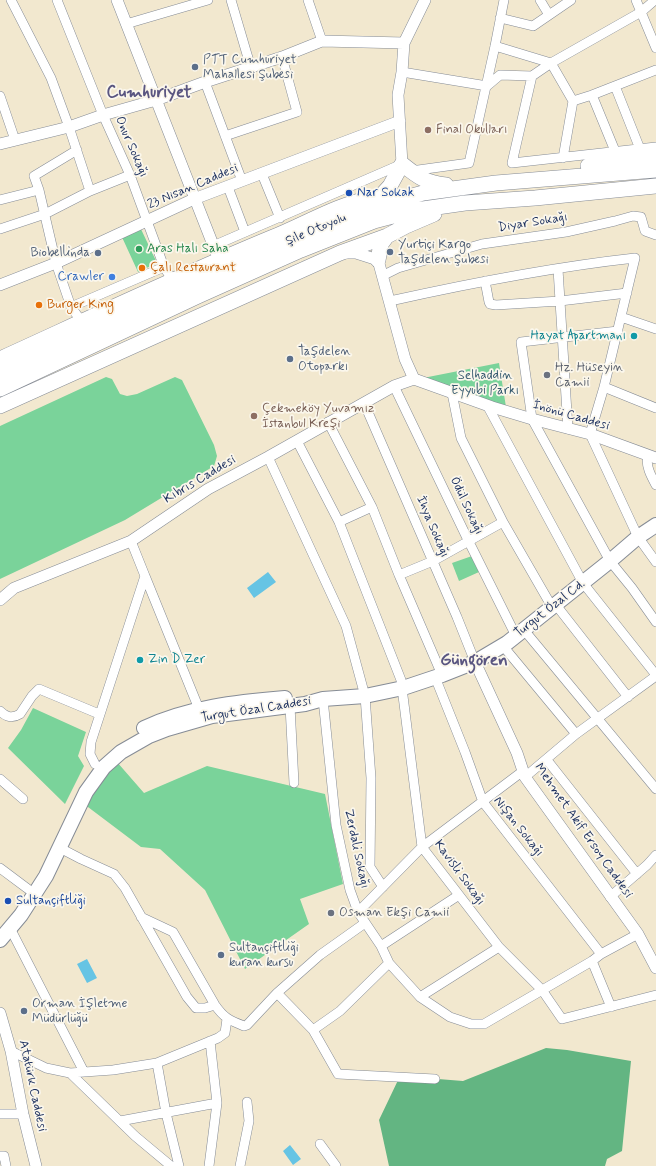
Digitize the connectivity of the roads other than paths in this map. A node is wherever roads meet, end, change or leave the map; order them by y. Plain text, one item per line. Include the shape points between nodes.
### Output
1 (11, 0) edge
2 (58, 0) edge
3 (117, 0) edge
4 (208, 0) edge
5 (231, 0) edge
6 (308, 0) edge
7 (425, 0) edge
8 (504, 0) edge
9 (540, 0) edge
10 (571, 0) edge
11 (636, 0) edge
12 (655, 0) edge
13 (641, 12) junction
14 (549, 14) junction
15 (500, 18) junction
16 (126, 24) junction
17 (322, 41) junction
18 (404, 42) junction
19 (495, 46) junction
20 (656, 48) edge
21 (282, 57) junction
22 (551, 63) junction
23 (251, 68) junction
24 (656, 70) edge
25 (402, 72) junction
26 (532, 76) junction
27 (205, 82) junction
28 (486, 86) junction
29 (615, 86) junction
30 (592, 95) junction
31 (0, 96) edge
32 (156, 100) junction
33 (573, 101) junction
34 (103, 115) junction
35 (400, 121) junction
36 (69, 127) junction
37 (225, 136) junction
38 (15, 140) junction
39 (0, 144) edge
40 (656, 147) edge
41 (640, 149) junction
42 (77, 150) junction
43 (615, 151) junction
44 (656, 156) edge
45 (563, 158) junction
46 (406, 167) junction
47 (656, 170) edge
48 (262, 174) junction
49 (130, 175) junction
50 (537, 179) junction
51 (242, 181) junction
52 (228, 186) junction
53 (656, 186) edge
54 (466, 187) junction
55 (39, 190) junction
56 (90, 191) junction
57 (423, 193) junction
58 (382, 195) junction
59 (656, 196) edge
60 (535, 198) junction
61 (194, 199) junction
62 (0, 200) edge
63 (465, 203) junction
64 (369, 208) junction
65 (45, 214) junction
66 (280, 218) junction
67 (146, 221) junction
68 (0, 229) edge
69 (245, 232) junction
70 (656, 235) edge
71 (387, 236) junction
72 (213, 246) junction
73 (340, 253) junction
74 (219, 260) junction
75 (378, 260) junction
76 (56, 263) junction
77 (164, 267) junction
78 (558, 269) junction
79 (382, 276) junction
80 (173, 281) junction
81 (485, 281) junction
82 (0, 285) edge
83 (627, 293) junction
84 (390, 301) junction
85 (560, 301) junction
86 (71, 306) junction
87 (621, 317) junction
88 (82, 322) junction
89 (656, 329) edge
90 (618, 331) junction
91 (562, 337) junction
92 (0, 359) edge
93 (0, 374) edge
94 (414, 379) junction
95 (394, 386) junction
96 (604, 387) junction
97 (0, 389) edge
98 (452, 393) junction
99 (364, 403) junction
100 (486, 405) junction
101 (0, 406) edge
102 (656, 408) edge
103 (532, 419) junction
104 (328, 422) junction
105 (568, 428) junction
106 (590, 434) junction
107 (297, 440) junction
108 (268, 457) junction
109 (652, 457) edge
110 (656, 485) edge
111 (372, 507) junction
112 (339, 522) junction
113 (503, 522) junction
114 (656, 525) edge
115 (638, 537) junction
116 (468, 540) junction
117 (132, 541) junction
118 (433, 561) junction
119 (610, 561) junction
120 (656, 562) edge
121 (399, 575) junction
122 (145, 576) junction
123 (583, 583) junction
124 (0, 600) edge
125 (554, 606) junction
126 (656, 622) edge
127 (520, 633) junction
128 (503, 646) junction
129 (475, 662) junction
130 (656, 675) edge
131 (438, 676) junction
132 (403, 688) junction
133 (365, 696) junction
134 (628, 697) junction
135 (320, 700) junction
136 (290, 706) junction
137 (199, 709) junction
138 (0, 711) edge
139 (99, 714) junction
140 (598, 719) junction
141 (576, 734) junction
142 (547, 760) junction
143 (97, 768) junction
144 (524, 774) junction
145 (0, 779) edge
146 (294, 783) dead end
147 (656, 789) edge
148 (23, 799) dead end
149 (482, 802) junction
150 (56, 846) junction
151 (422, 847) junction
152 (656, 855) edge
153 (0, 868) edge
154 (637, 874) junction
155 (383, 887) junction
156 (28, 889) junction
157 (459, 895) junction
158 (610, 897) junction
159 (358, 912) junction
160 (141, 917) junction
161 (365, 923) junction
162 (5, 928) edge
163 (638, 934) junction
164 (0, 940) edge
165 (381, 946) junction
166 (499, 947) junction
167 (601, 954) junction
168 (592, 961) junction
169 (389, 962) junction
170 (656, 968) edge
171 (542, 990) junction
172 (277, 993) junction
173 (656, 995) edge
174 (420, 997) junction
175 (215, 1005) junction
176 (611, 1007) junction
177 (0, 1013) edge
178 (227, 1019) junction
179 (313, 1030) junction
180 (210, 1041) junction
181 (11, 1051) junction
182 (157, 1063) junction
183 (84, 1072) junction
184 (70, 1073) junction
185 (435, 1079) dead end
186 (247, 1102) dead end
187 (217, 1103) junction
188 (166, 1113) junction
189 (0, 1114) edge
190 (23, 1114) junction
191 (120, 1121) junction
192 (320, 1144) dead end
193 (0, 1156) edge
194 (6, 1166) edge
195 (36, 1166) edge
196 (171, 1166) edge
197 (179, 1166) edge
198 (209, 1166) edge
199 (240, 1166) edge
200 (336, 1166) edge

1 - 36 street via 51,78
2 - 34 street, Onur Sokağı
3 - 16 street
4 - 16 street
5 - 23 street
6 - 17 street
7 - 18 street
8 - 15 street
9 - 14 street
10 - 14 street
11 - 13 street
12 - 13 street
13 - 20 street
13 - 22 street
14 - 15 street via 533,26
15 - 19 street
16 - 32 street
17 - 18 street
17 - 21 street
18 - 25 street
19 - 22 street
19 - 28 street
21 - 23 street
21 - 37 street via 298,112
22 - 26 street
22 - 33 street
23 - 27 street
24 - 29 street
25 - 28 street
25 - 35 street via 398,95
26 - 28 street via 500,75
26 - 45 street via 512,163
27 - 32 street
27 - 37 street
28 - 46 street via 469,163
29 - 30 street
29 - 41 street
30 - 33 street
30 - 43 street
31 - 38 street
32 - 34 street
32 - 61 street
33 - 45 street
34 - 36 street
34 - 49 street, Onur Sokağı
35 - 46 street
35 - 48 street, 23 Nisan Caddesi
36 - 38 street
36 - 42 street
37 - 51 street
38 - 39 street
40 - 41 street
41 - 43 street
42 - 55 street via 34,176
42 - 56 street
43 - 45 street
44 - 50 highway via 576,167
46 - 54 highway via 425,181 434,184
46 - 58 highway
46 - 66 street
47 - 50 highway, Şile Otoyolu
48 - 51 street, 23 Nisan Caddesi
48 - 66 street
49 - 56 street
49 - 67 street, Onur Sokağı
50 - 54 highway, Şile Otoyolu
51 - 52 street, 23 Nisan Caddesi
52 - 61 street, 23 Nisan Caddesi
52 - 69 street
53 - 60 highway, Şile Otoyolu
54 - 57 highway, Şile Otoyolu
55 - 62 street
55 - 65 street
56 - 65 street
57 - 58 highway
57 - 64 highway, Şile Otoyolu
58 - 64 highway
58 - 74 highway via 332,210
59 - 60 highway
60 - 63 highway, Şile Otoyolu
61 - 67 street, 23 Nisan Caddesi
61 - 72 street
63 - 71 highway via 427,216
63 - 97 highway, Şile Otoyolu via 416,210 374,221 301,250
64 - 93 highway, Şile Otoyolu via 257,256
65 - 68 street
65 - 76 street
66 - 69 street
67 - 76 street, 23 Nisan Caddesi
67 - 77 street, Onur Sokağı
69 - 72 street
70 - 79 street, Diyar Sokağı via 645,231 641,218 632,216 566,232 482,244 398,268
71 - 73 highway
71 - 75 highway via 381,244
72 - 74 street
73 - 75 street via 356,253
73 - 101 highway
74 - 80 highway
75 - 79 street
76 - 82 street, 23 Nisan Caddesi
76 - 86 street
77 - 80 street, Onur Sokağı
77 - 86 street
78 - 81 street
78 - 83 street via 635,258
78 - 85 street
79 - 84 street
80 - 88 highway
81 - 84 street
81 - 85 street via 489,302 493,305
83 - 85 street
83 - 87 street
84 - 94 street via 405,359
85 - 91 street
86 - 88 street
87 - 89 street
87 - 90 street
88 - 92 highway
90 - 91 street
90 - 96 street
91 - 103 street via 521,342
91 - 105 street
94 - 95 street, Kıbrıs Caddesi
94 - 98 street, İnönü Caddesi
95 - 99 street, Kıbrıs Caddesi
95 - 116 street, Ödül Sokağı
96 - 102 street
96 - 106 street
98 - 100 street, İnönü Caddesi
98 - 113 street via 461,438
99 - 104 street, Kıbrıs Caddesi
99 - 118 street, İhya Sokağı
100 - 103 street, İnönü Caddesi
100 - 123 street
103 - 105 street, İnönü Caddesi
103 - 119 street
104 - 107 street, Kıbrıs Caddesi
104 - 111 street, Nişan Sokağı
105 - 106 street, İnönü Caddesi
106 - 109 street, İnönü Caddesi
106 - 115 street
107 - 108 street, Kıbrıs Caddesi
107 - 112 street, Kavisli Sokağı
108 - 117 street, Kıbrıs Caddesi via 208,489
108 - 133 street via 346,626
109 - 110 street via 646,461
111 - 112 street
111 - 121 street, Nişan Sokağı
112 - 132 street, Kavisli Sokağı
113 - 116 street
113 - 125 street
114 - 115 main road, Turgut Özal Cd.
115 - 119 main road, Turgut Özal Cd.
115 - 120 street
116 - 118 street
116 - 127 street, Ödül Sokağı
117 - 122 street
117 - 124 street, Kıbrıs Caddesi via 14,588
118 - 121 street
118 - 129 street, İhya Sokağı
119 - 123 main road, Turgut Özal Cd.
119 - 126 street
121 - 131 street, Nişan Sokağı
122 - 137 street
122 - 139 street
123 - 125 main road, Turgut Özal Cd.
123 - 130 street
125 - 127 main road, Turgut Özal Cd.
125 - 134 street
127 - 128 main road, Turgut Özal Cd.
127 - 140 street, Ödül Sokağı
128 - 129 main road, Turgut Özal Cd.
128 - 141 street
129 - 131 main road, Turgut Özal Cd.
129 - 144 street, Mehmet Akif Ersoy Caddesi via 517,753
130 - 134 street
131 - 132 main road, Turgut Özal Cd.
131 - 149 street, Nişan Sokağı
132 - 133 main road, Turgut Özal Cd.
132 - 151 street, Kavisli Sokağı
133 - 135 main road, Turgut Özal Cd.
133 - 155 street via 371,778 370,867
134 - 140 street
135 - 136 main road, Turgut Özal Caddesi
135 - 137 main road, Turgut Özal Caddesi via 297,696 235,702
135 - 159 street, Zerdali Sokağı via 336,825 350,890
136 - 143 main road, Turgut Özal Caddesi via 212,716 187,722 149,736
136 - 146 street
137 - 143 main road, Turgut Özal Caddesi via 163,720 130,736 104,755
138 - 139 street via 7,716 17,716 23,712 39,689
139 - 143 street via 90,754
140 - 141 street
140 - 147 street, Ödül Sokağı
141 - 142 street
142 - 144 street
142 - 154 street
143 - 150 main road, Turgut Özal Caddesi via 79,787
144 - 149 street
144 - 158 street, Mehmet Akif Ersoy Caddesi
145 - 148 street
149 - 151 street
149 - 167 street, Nişan Sokağı
150 - 156 main road, Turgut Özal Caddesi
150 - 160 street via 114,874
150 - 162 main road, Turgut Özal Caddesi via 42,882
151 - 155 street
151 - 157 street, Kavisli Sokağı
152 - 154 street
153 - 156 street
154 - 158 street
155 - 159 street
156 - 162 main road, Turgut Özal Caddesi
157 - 165 street
157 - 166 street, Kavisli Sokağı
158 - 163 street, Mehmet Akif Ersoy Caddesi
159 - 161 street, Zerdali Sokağı
160 - 175 street via 173,932
160 - 175 street via 186,997 196,1008
161 - 165 street, Zerdali Sokağı
161 - 172 street via 320,955
162 - 164 main road, Turgut Özal Caddesi
162 - 183 street
163 - 167 street, Zerdali Sokağı
163 - 170 street, Mehmet Akif Ersoy Caddesi
165 - 169 street, Zerdali Sokağı
166 - 171 street, Kavisli Sokağı
166 - 174 street
167 - 168 street, Zerdali Sokağı
168 - 171 street, Zerdali Sokağı
168 - 176 street
169 - 174 street, Zerdali Sokağı
169 - 179 street via 340,1011
171 - 174 street, Zerdali Sokağı via 484,1024 471,1024 450,1017
171 - 176 street, Kavisli Sokağı via 562,1019
172 - 178 street via 247,1025
172 - 179 street
173 - 176 street
175 - 178 street
177 - 181 street, Atatürk Caddesi
178 - 180 street via 225,1033
179 - 185 street via 338,1074
180 - 182 street
180 - 187 street
181 - 184 street via 46,1068
181 - 190 street, Atatürk Caddesi
182 - 183 street
182 - 188 street
183 - 184 street
184 - 191 street
186 - 199 street via 249,1121
187 - 188 street
187 - 198 street
188 - 191 street
188 - 197 street
189 - 190 street
190 - 195 street, Atatürk Caddesi
191 - 196 street
192 - 200 street
193 - 194 street via 4,1156

